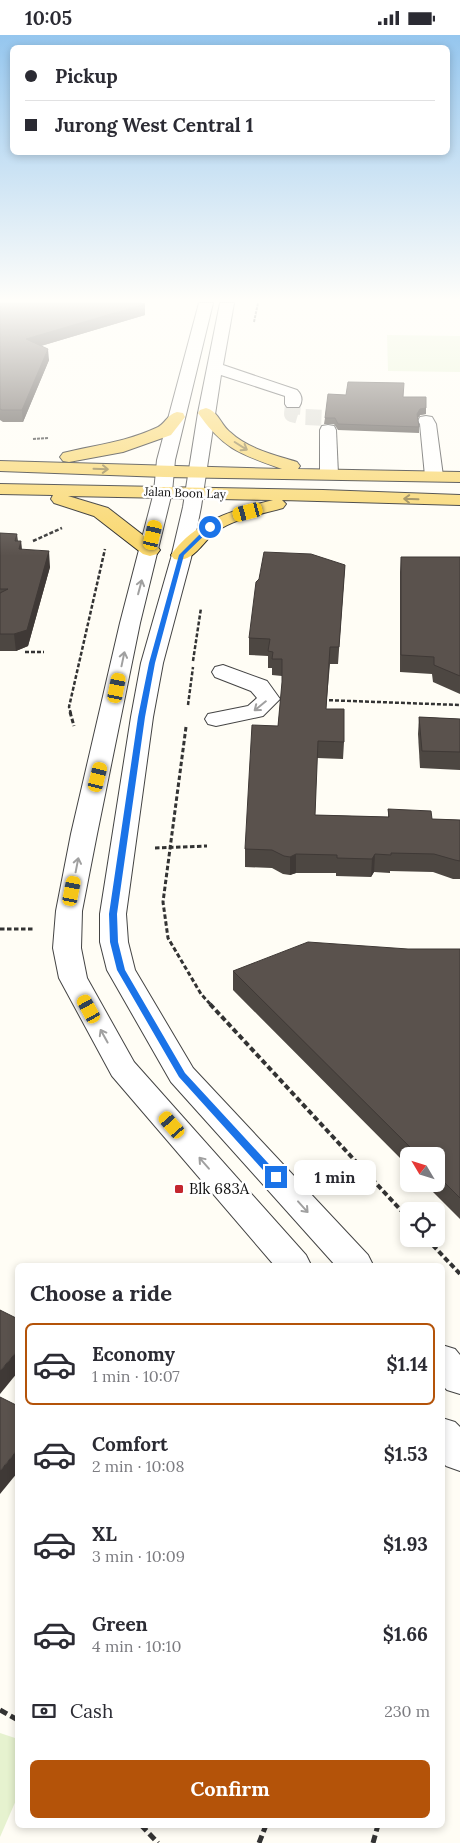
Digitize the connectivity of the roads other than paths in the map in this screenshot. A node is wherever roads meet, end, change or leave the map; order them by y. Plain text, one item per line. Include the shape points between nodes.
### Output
1 (185, 387) edge
2 (212, 387) edge
3 (274, 387) edge
4 (293, 405) tunnel mouth
5 (206, 413) junction
6 (177, 417) junction
7 (426, 421) dead end
8 (328, 430) edge
9 (0, 465) edge
10 (164, 472) junction
11 (197, 472) junction
12 (311, 474) junction
13 (329, 475) junction
14 (434, 476) junction
15 (460, 477) edge
16 (7, 489) edge
17 (163, 493) junction
18 (195, 494) junction
19 (323, 495) junction
20 (460, 500) edge
21 (150, 550) junction
22 (182, 555) junction
23 (223, 672) dead end
24 (216, 719) dead end
25 (292, 1263) edge
26 (354, 1263) edge
27 (445, 1362) edge
28 (460, 1379) edge
29 (445, 1437) edge
30 (460, 1454) edge

1 - 6 street
2 - 5 street
3 - 4 street via 291,393
5 - 11 street
5 -> 12 main road via 224,436 248,451
6 - 9 main road via 165,431 117,448
6 - 10 street
7 - 14 street
8 - 13 street
9 -> 10 main road, Jalan Boon Lay
10 - 11 main road, Jalan Boon Lay
10 - 17 street
11 - 12 main road, Jalan Boon Lay
11 - 18 street
12 - 13 main road, Jalan Boon Lay
13 - 14 main road, Jalan Boon Lay
14 - 15 main road, Jalan Boon Lay
16 - 17 main road, Jalan Boon Lay
16 - 21 main road via 73,501 100,512
17 - 18 main road, Jalan Boon Lay
17 - 21 street
18 - 19 main road, Jalan Boon Lay
18 - 22 street
20 -> 19 main road, Jalan Boon Lay
19 - 22 main road via 234,516 210,527
25 -> 21 street via 123,1069 73,978 67,948 69,911 84,834 130,623
22 -> 26 street via 152,663 142,717 113,914 114,942 121,970 182,1075
23 -> 24 street via 259,686 269,699 255,711
27 - 28 street
29 - 30 street

